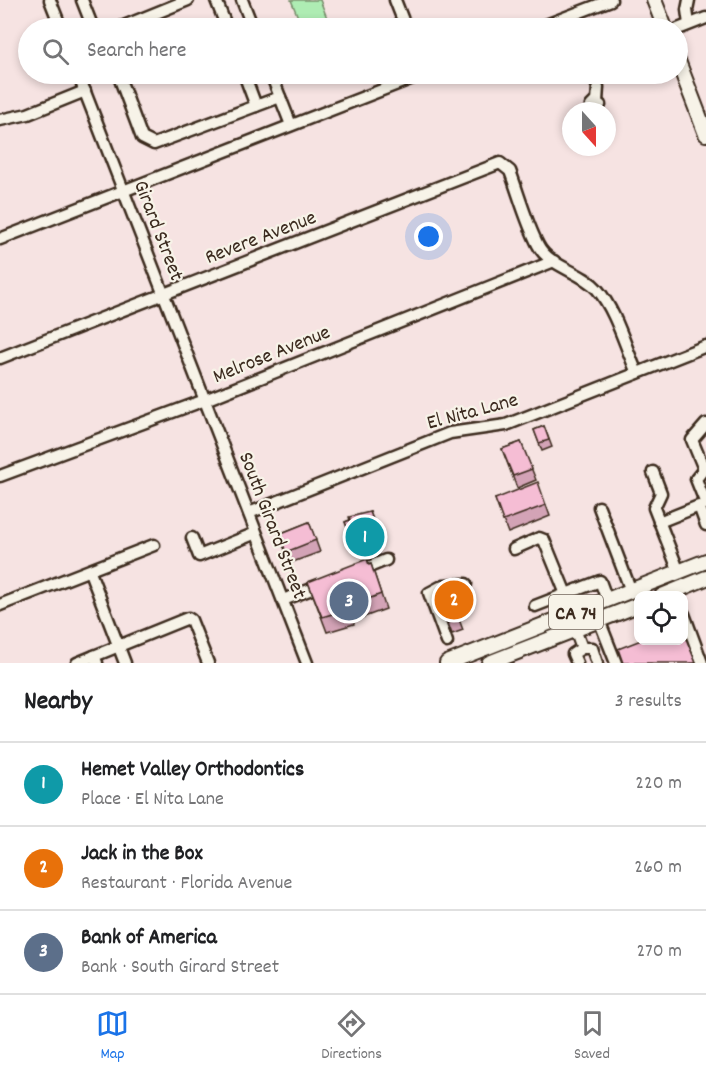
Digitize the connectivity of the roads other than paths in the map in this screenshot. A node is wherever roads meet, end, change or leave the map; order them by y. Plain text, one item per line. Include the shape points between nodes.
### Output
1 (50, 0) edge
2 (82, 0) edge
3 (188, 0) edge
4 (216, 0) edge
5 (242, 0) edge
6 (396, 0) edge
7 (611, 0) edge
8 (654, 0) edge
9 (689, 0) edge
10 (569, 16) joint
11 (57, 18) edge
12 (89, 18) edge
13 (144, 18) edge
14 (222, 18) edge
15 (249, 18) edge
16 (402, 18) edge
17 (564, 18) edge
18 (661, 18) edge
19 (706, 18) edge
20 (689, 24) joint
21 (82, 84) edge
22 (122, 84) edge
23 (248, 84) edge
24 (275, 84) edge
25 (397, 84) edge
26 (597, 84) edge
27 (687, 84) edge
28 (86, 92) junction
29 (280, 97) junction
30 (597, 102) edge
31 (256, 106) junction
32 (0, 120) edge
33 (291, 125) junction
34 (706, 134) edge
35 (124, 190) junction
36 (0, 238) edge
37 (554, 261) junction
38 (164, 295) junction
39 (705, 350) edge
40 (0, 358) edge
41 (637, 373) junction
42 (205, 400) junction
43 (706, 424) edge
44 (705, 469) edge
45 (653, 472) dead end
46 (0, 476) edge
47 (706, 504) edge
48 (599, 507) dead end
49 (249, 513) junction
50 (659, 522) junction
51 (706, 525) edge
52 (256, 533) junction
53 (192, 538) dead end
54 (154, 545) dead end
55 (514, 549) dead end
56 (386, 560) dead end
57 (706, 561) edge
58 (90, 572) junction
59 (679, 572) junction
60 (706, 578) edge
61 (466, 584) dead end
62 (631, 591) junction
63 (678, 591) edge
64 (566, 594) junction
65 (283, 600) junction
66 (607, 600) junction
67 (0, 605) edge
68 (535, 606) dead end
69 (634, 606) edge
70 (599, 620) junction
71 (688, 625) edge
72 (575, 629) junction
73 (447, 642) dead end
74 (119, 646) junction
75 (582, 648) junction
76 (96, 659) edge
77 (701, 661) edge
78 (77, 663) edge
79 (125, 663) edge
80 (208, 663) edge
81 (307, 663) edge
82 (447, 663) edge
83 (489, 663) edge
84 (577, 663) edge
85 (597, 663) edge
86 (616, 663) edge

1 - 11 street
2 - 12 street
3 - 13 street
4 - 14 street
5 - 15 street
6 - 16 street
7 - 10 street
8 - 18 main road
9 - 20 street
10 - 17 street
19 - 20 street
21 - 28 street, Girard Street
22 - 31 street via 142,138 148,143 160,143
23 - 31 street
24 - 29 street
25 - 33 street
26 - 30 street
27 - 34 main road
28 - 32 street
28 - 35 street, Girard Street
29 - 31 street
29 - 33 street
33 - 35 street
35 - 36 street
35 - 38 street, Girard Street
37 - 38 street, Revere Avenue via 539,247 510,171 500,163
37 - 41 street via 586,279 601,295
37 - 42 street, Melrose Avenue
38 - 40 street, Revere Avenue
38 - 42 street, Girard Street
39 - 41 street, El Nita Lane
41 - 49 street, El Nita Lane via 506,425 450,433
42 - 46 street, Melrose Avenue
42 - 49 street, South Girard Street
43 - 44 street via 692,440
44 - 47 street via 696,479
45 - 50 street via 661,493 654,508
48 - 62 street
49 - 52 street, South Girard Street
50 - 51 street via 699,506
50 - 59 street
52 - 53 street via 199,556
52 - 65 street, South Girard Street
54 - 58 street
55 - 64 street via 539,538 544,540
56 - 65 street
57 - 59 main road, CA 74
58 - 67 street
58 - 74 street
59 - 62 main road, CA 74
60 - 63 main road
61 - 73 street via 444,585 429,593
62 - 66 main road, CA 74
64 - 66 street via 600,581
64 - 68 street
65 - 81 street, South Girard Street
66 - 82 main road, CA 74
69 - 70 main road, CA 74
70 - 72 main road, CA 74
70 - 86 street
71 - 77 street
72 - 75 street
72 - 83 main road, CA 74
74 - 76 street
74 - 79 street
74 - 80 street via 188,618
75 - 84 street via 573,654
75 - 85 street via 592,648
76 - 78 street

